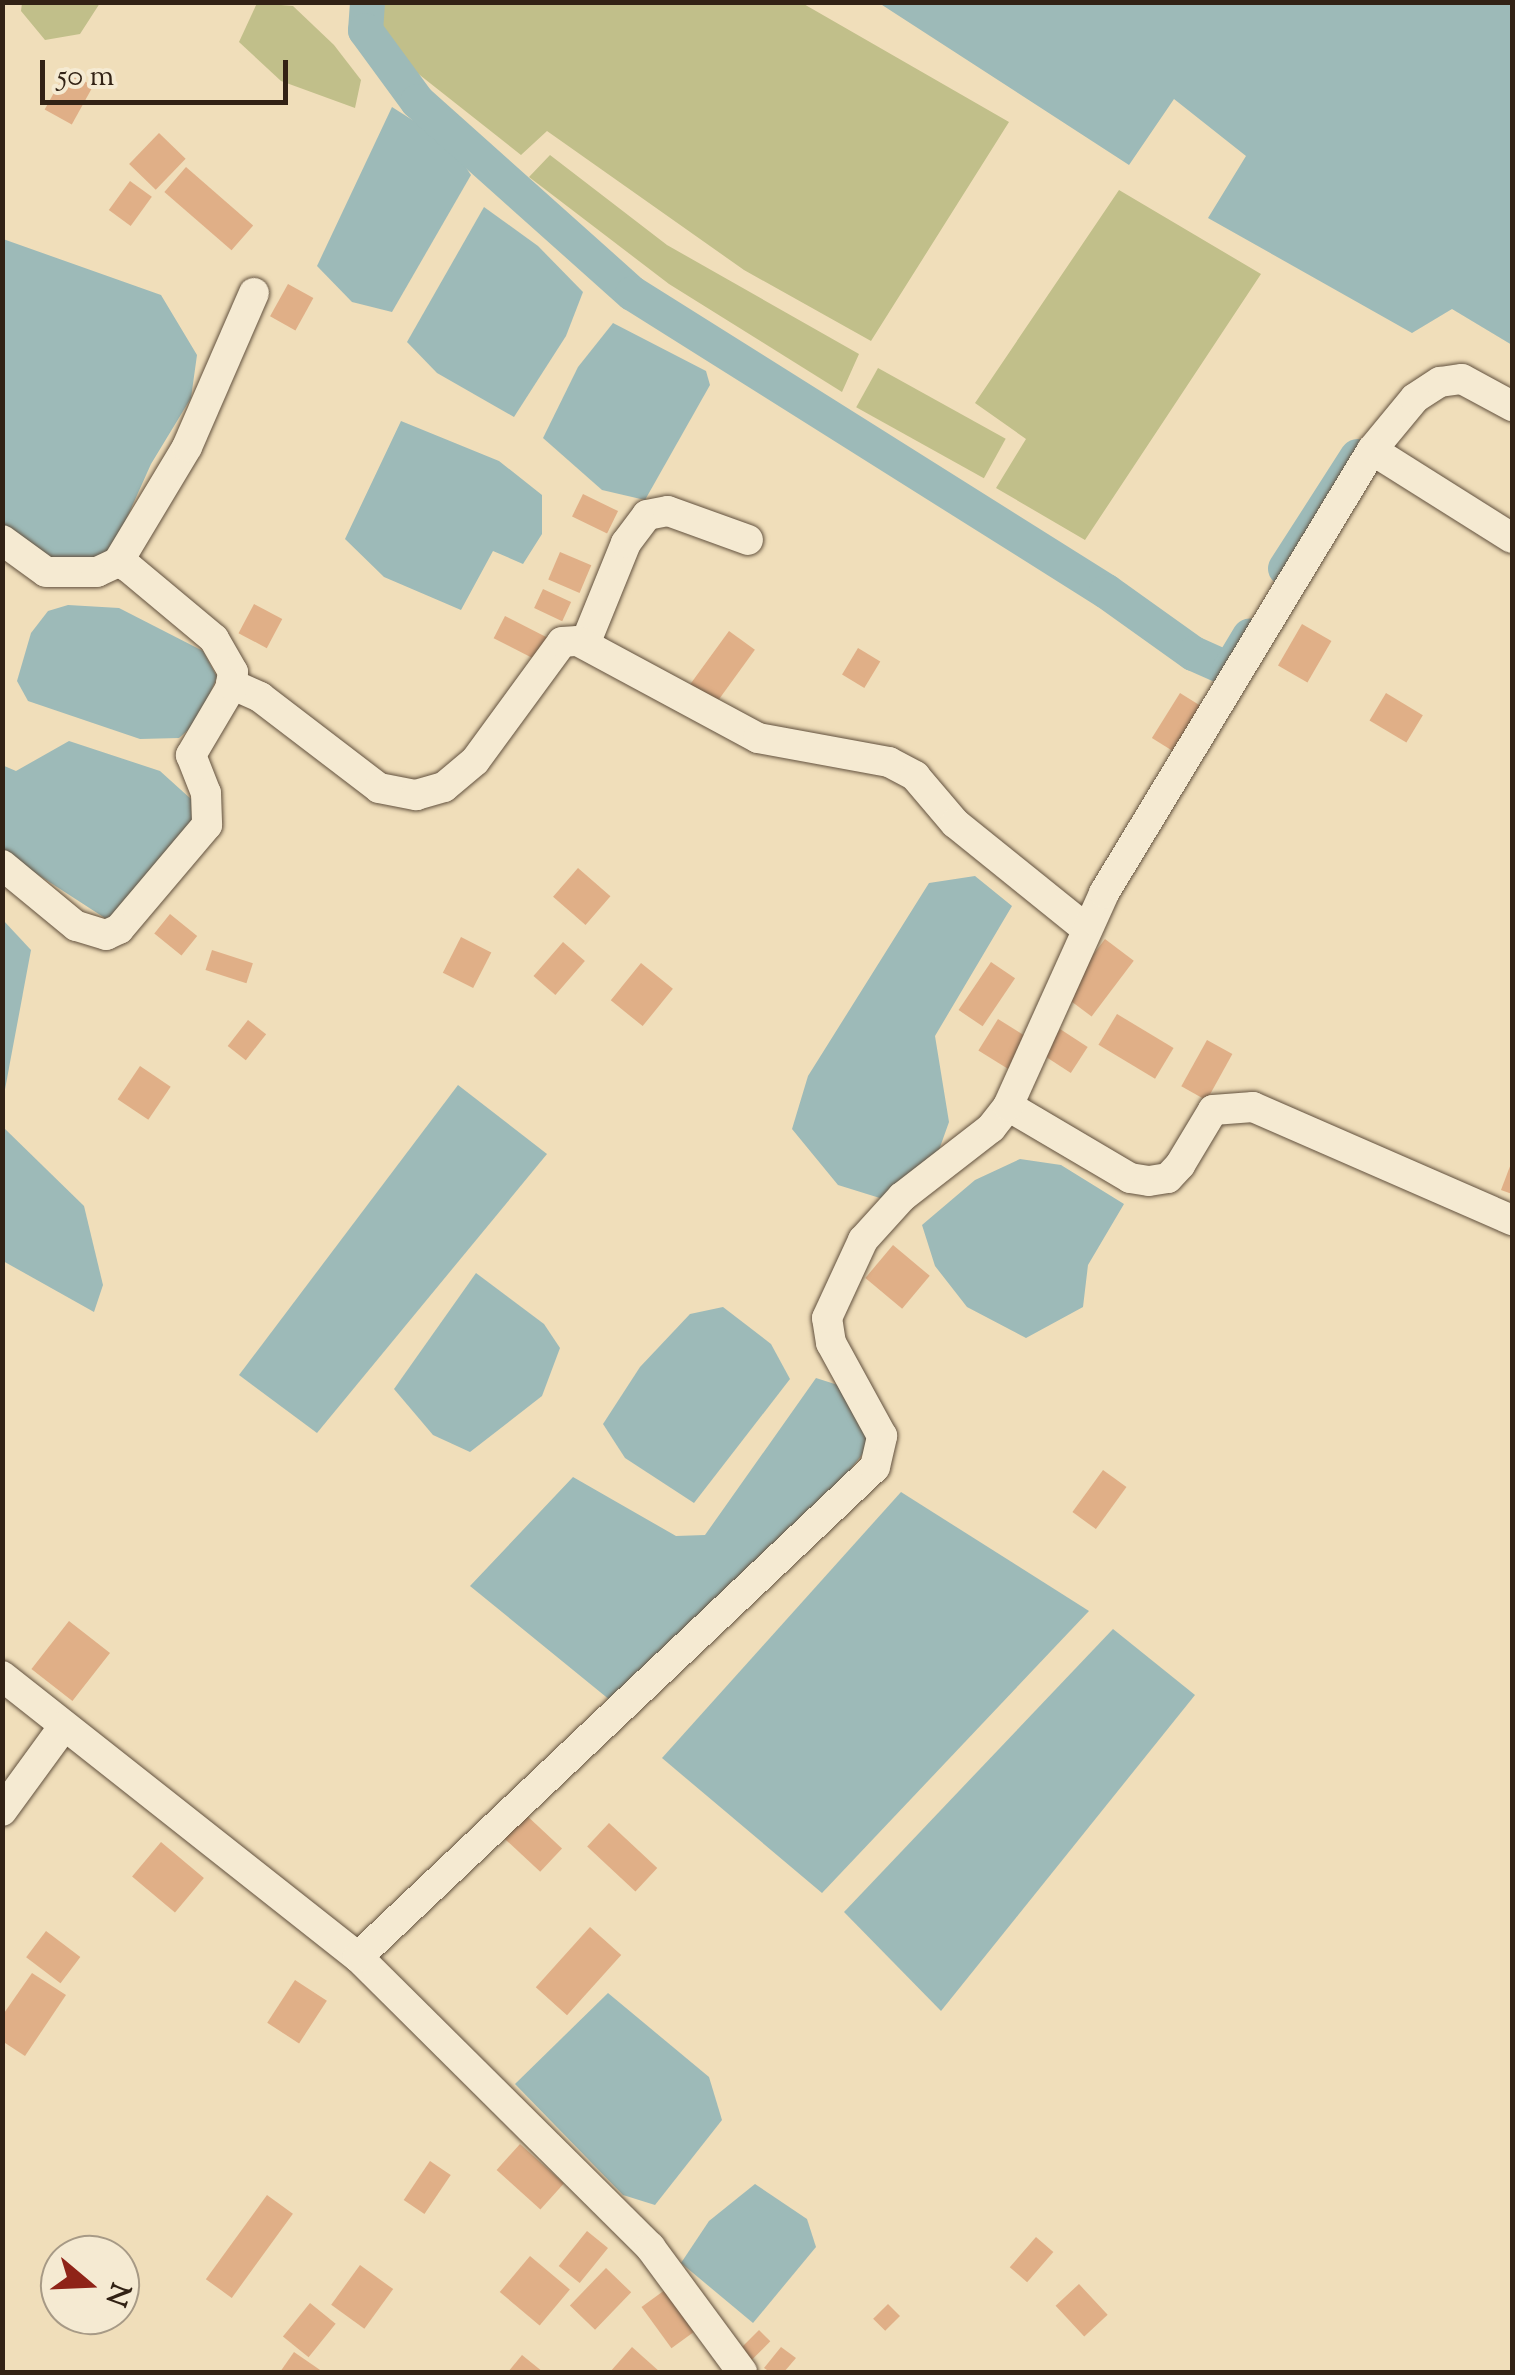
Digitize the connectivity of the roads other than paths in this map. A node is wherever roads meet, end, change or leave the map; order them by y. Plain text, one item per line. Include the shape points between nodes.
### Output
1 (254, 293) dead end
2 (1512, 406) edge
3 (1372, 450) junction
4 (1512, 538) edge
5 (2, 540) edge
6 (748, 540) dead end
7 (118, 562) junction
8 (585, 644) junction
9 (231, 684) junction
10 (2, 865) edge
11 (1084, 928) junction
12 (1008, 1106) junction
13 (1512, 1220) edge
14 (2, 1676) edge
15 (64, 1726) junction
16 (2, 1811) edge
17 (358, 1957) junction
18 (742, 2372) edge

1 - 7 street via 187,446
2 - 3 street via 1462,380 1440,382 1415,398
3 - 4 street
3 - 11 street
5 - 7 street via 46,572 96,572
6 - 8 street via 668,511 647,515 626,543
7 - 9 street via 214,639 233,672
8 - 9 street via 562,642 475,761 444,786 416,795 379,788 260,697
8 - 11 street via 758,738 889,762 914,776 955,823
9 - 10 street via 191,755 206,793 207,825 118,929 106,935 76,926
11 - 12 street
12 - 13 street via 1130,1178 1149,1181 1168,1178 1180,1165 1212,1110 1253,1107
12 - 17 street via 991,1128 879,1221 834,1292 827,1318 831,1343 882,1436 866,1478
14 - 15 street
15 - 16 street
15 - 17 street
17 - 18 street via 650,2247

